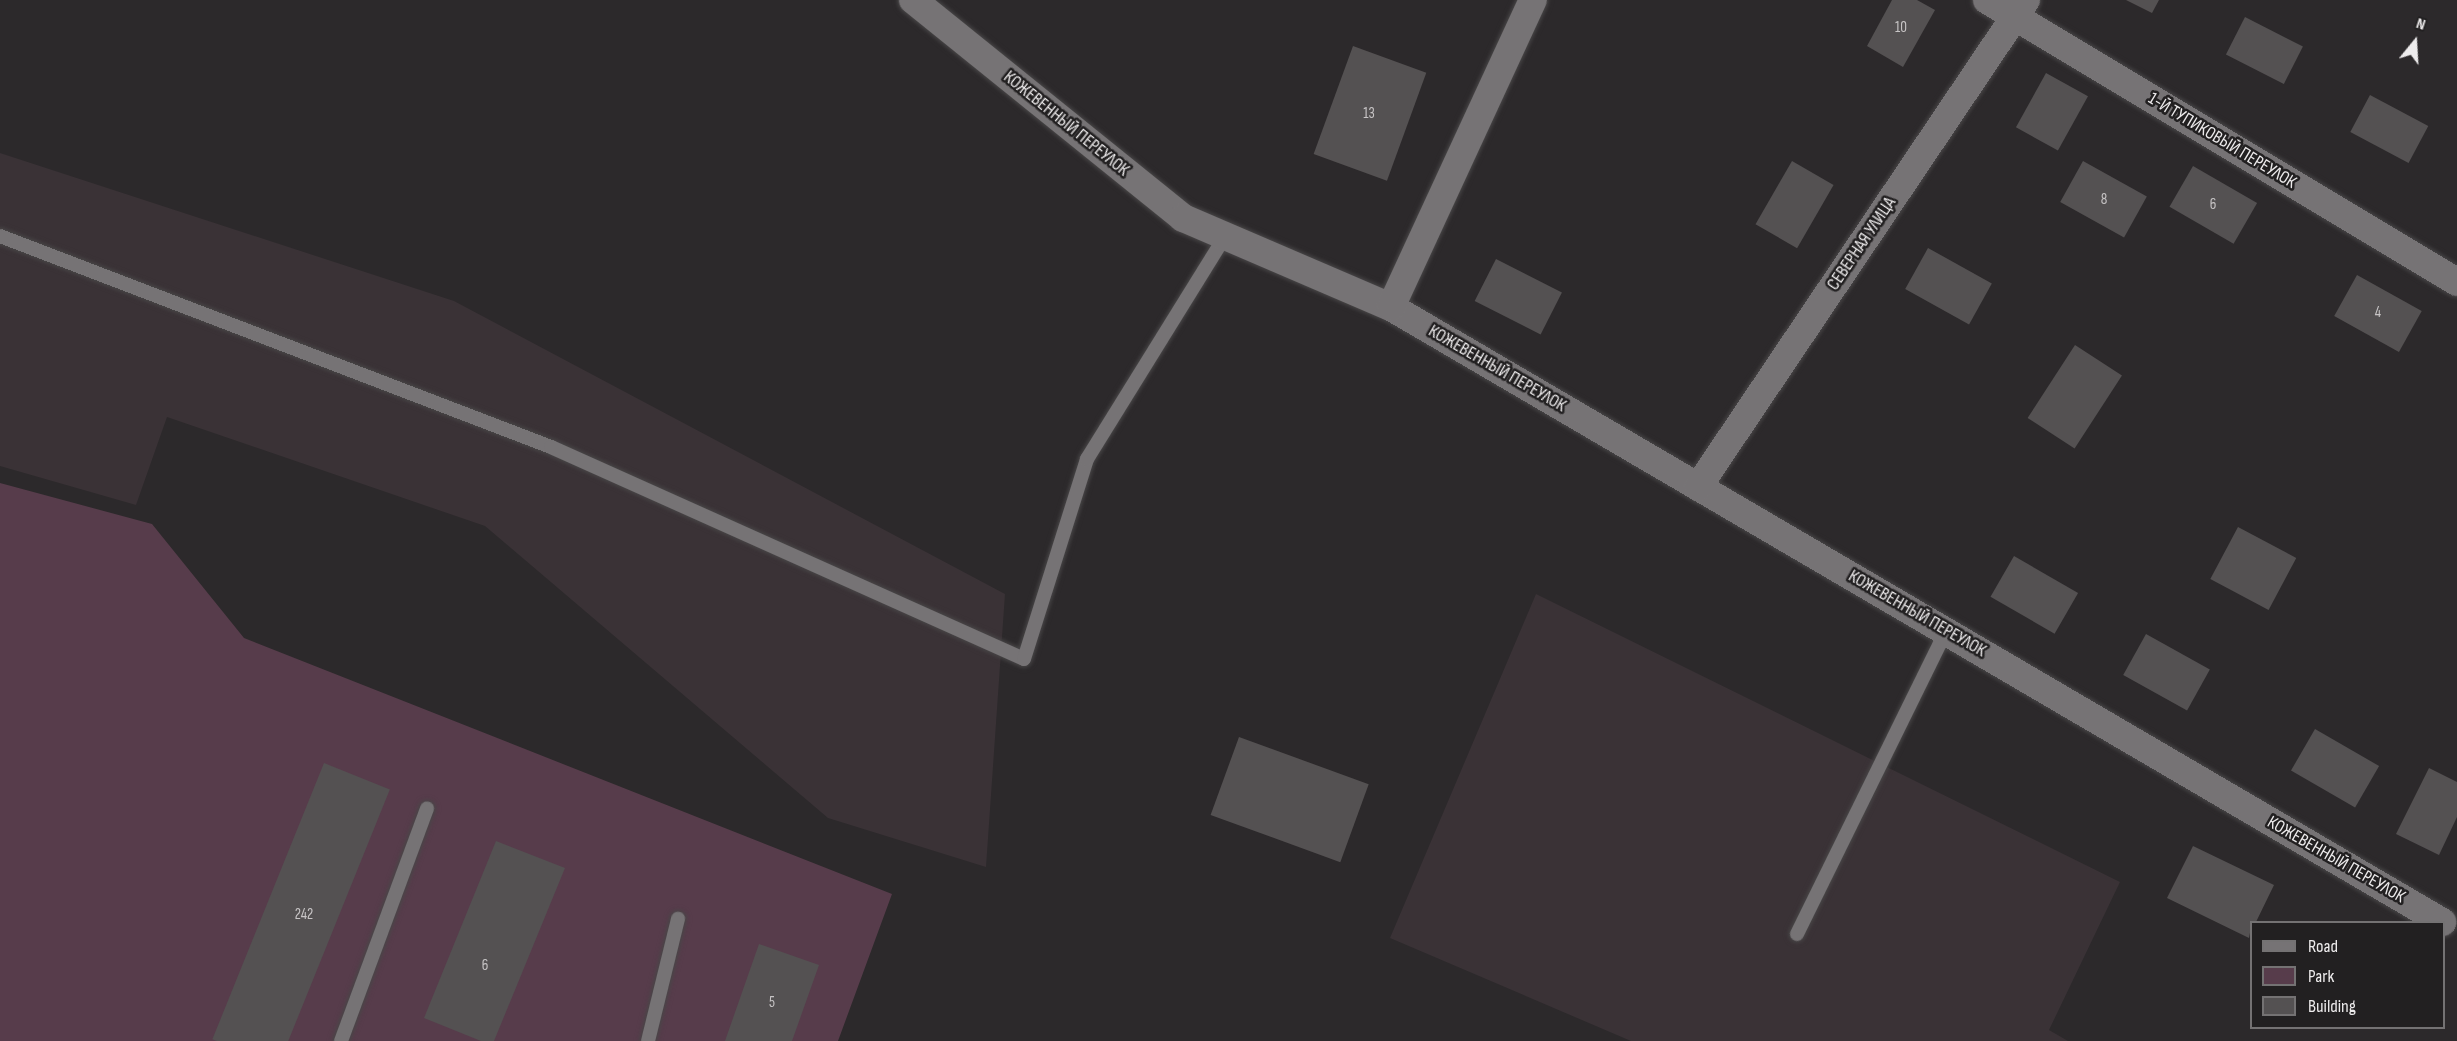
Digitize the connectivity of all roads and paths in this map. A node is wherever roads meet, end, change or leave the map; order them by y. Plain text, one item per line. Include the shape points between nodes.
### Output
1 (913, 0) edge
2 (1533, 0) edge
3 (1987, 0) edge
4 (2021, 9) edge
5 (0, 236) edge
6 (1225, 236) junction
7 (2457, 282) edge
8 (1391, 307) junction
9 (1698, 487) junction
10 (1946, 631) junction
11 (427, 808) dead end
12 (678, 919) dead end
13 (2440, 921) edge
14 (1797, 934) dead end
15 (341, 1041) edge
16 (648, 1041) edge

1 - 6 street, КОЖЕВЕННЫЙ ПЕРЕУЛОК via 1183,218
2 - 8 street
3 - 4 street, 1-Й ТУПИКОВЫЙ ПЕРЕУЛОК
4 - 7 street, 1-Й ТУПИКОВЫЙ ПЕРЕУЛОК
4 - 9 street, СЕВЕРНАЯ УЛИЦА
5 - 6 lane via 551,447 1024,659 1087,459
6 - 8 street, КОЖЕВЕННЫЙ ПЕРЕУЛОК
8 - 9 street, КОЖЕВЕННЫЙ ПЕРЕУЛОК
9 - 10 street, КОЖЕВЕННЫЙ ПЕРЕУЛОК
10 - 13 street, КОЖЕВЕННЫЙ ПЕРЕУЛОК
10 - 14 lane
11 - 15 lane
12 - 16 lane

